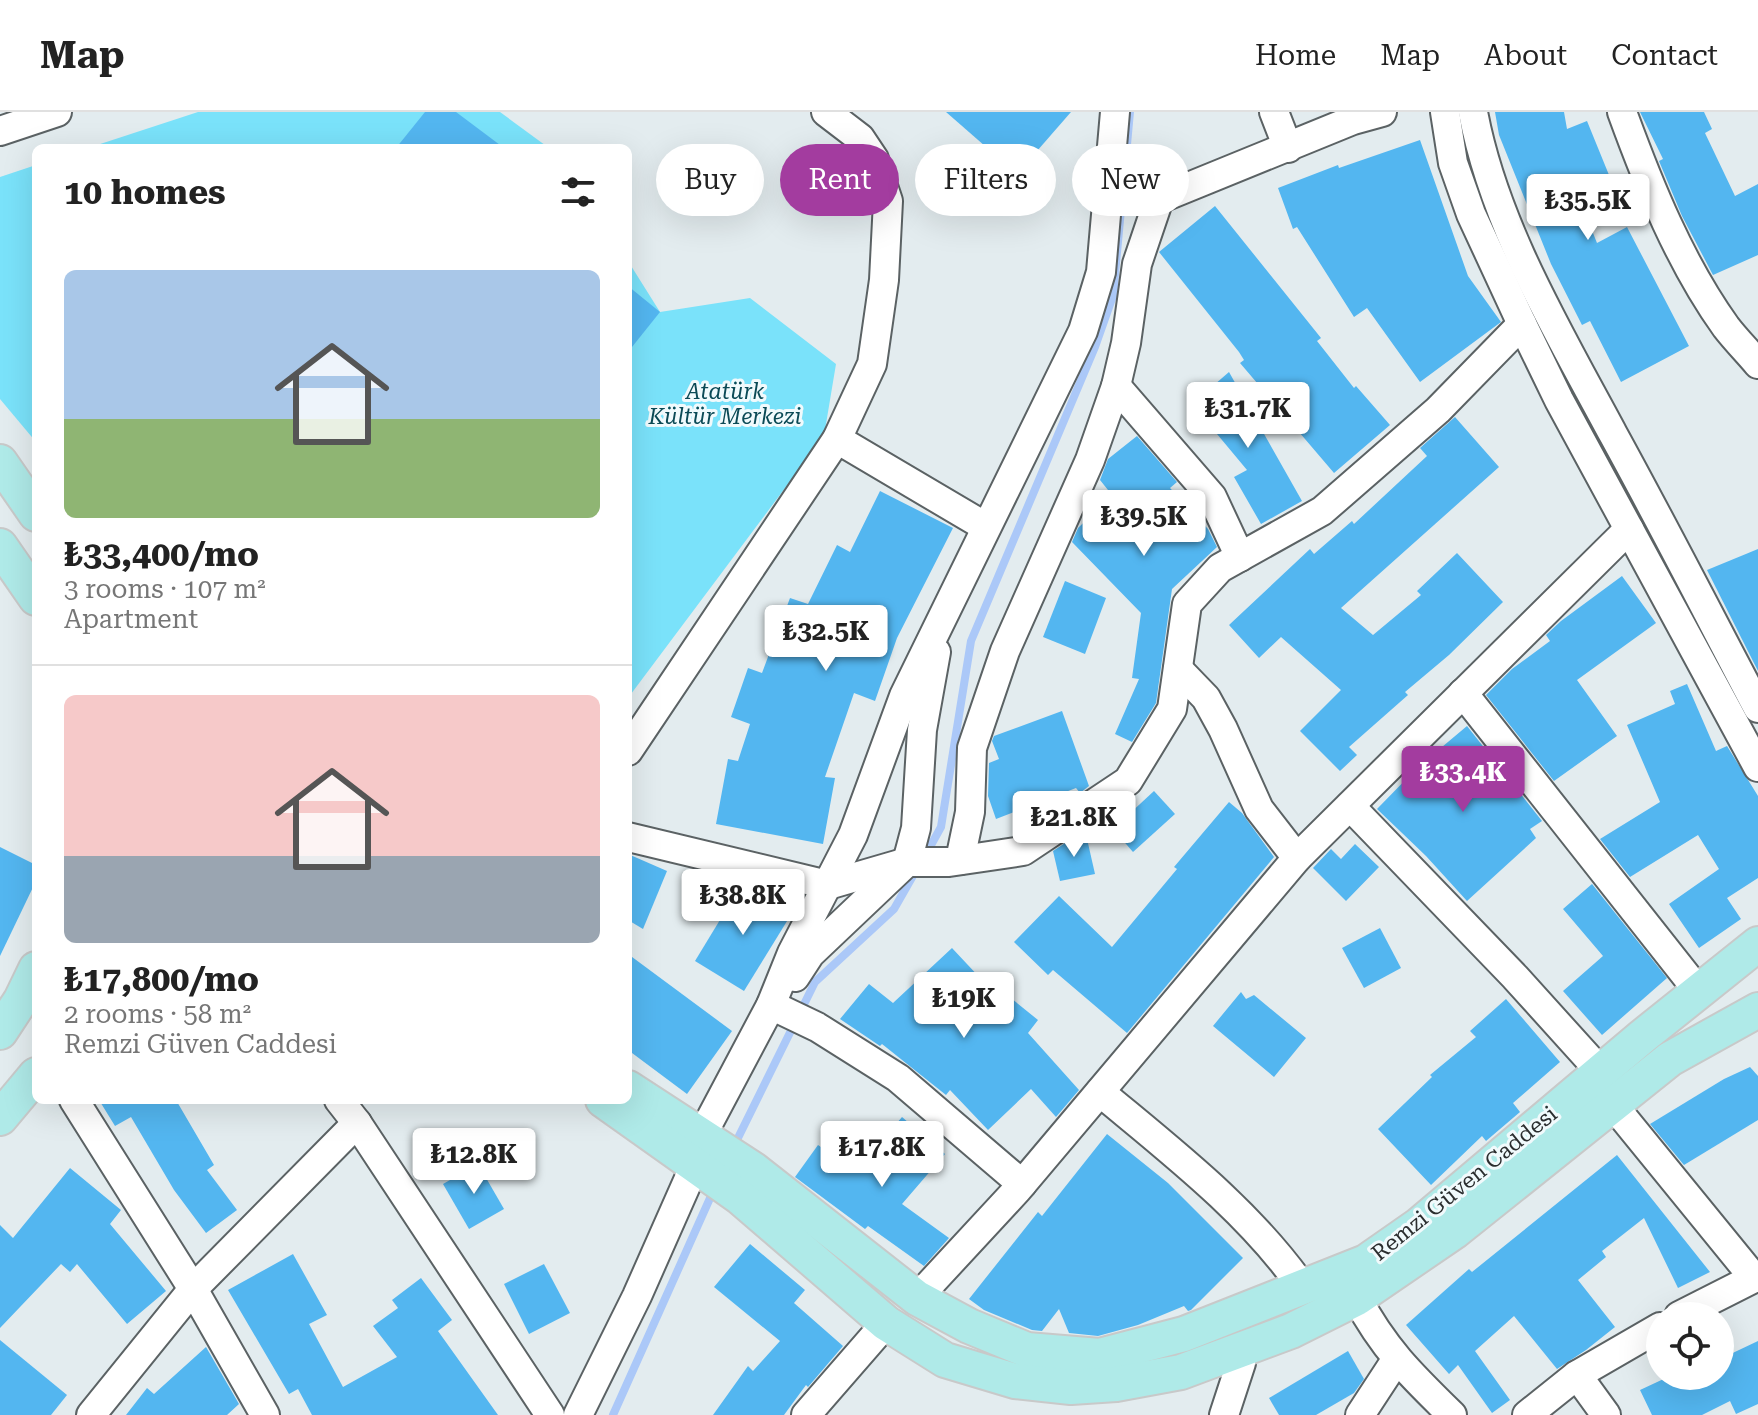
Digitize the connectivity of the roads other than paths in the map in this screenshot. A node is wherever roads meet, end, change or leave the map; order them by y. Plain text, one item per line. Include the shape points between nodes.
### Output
1 (57, 112) edge
2 (826, 112) edge
3 (1115, 112) edge
4 (1274, 112) edge
5 (1382, 112) edge
6 (1445, 112) edge
7 (1473, 112) edge
8 (1622, 112) edge
9 (0, 131) edge
10 (1288, 148) junction
11 (1522, 324) junction
12 (1758, 364) edge
13 (1116, 386) junction
14 (837, 439) junction
15 (0, 462) edge
16 (32, 508) edge
17 (986, 527) junction
18 (1629, 529) junction
19 (0, 546) edge
20 (1240, 557) junction
21 (32, 592) edge
22 (943, 615) junction
23 (1178, 669) junction
24 (1463, 693) junction
25 (1758, 708) edge
26 (632, 745) edge
27 (1758, 767) edge
28 (1350, 806) junction
29 (632, 838) edge
30 (1297, 858) junction
31 (955, 861) junction
32 (909, 862) junction
33 (828, 885) junction
34 (1758, 944) edge
35 (32, 977) edge
36 (1699, 992) junction
37 (774, 1002) junction
38 (1758, 1010) edge
39 (0, 1032) edge
40 (1600, 1071) junction
41 (32, 1080) edge
42 (632, 1092) edge
43 (1100, 1092) junction
44 (77, 1104) edge
45 (342, 1104) edge
46 (610, 1104) edge
47 (1613, 1105) junction
48 (0, 1118) edge
49 (357, 1123) junction
50 (706, 1157) junction
51 (748, 1184) junction
52 (1022, 1184) junction
53 (1756, 1277) edge
54 (1303, 1288) junction
55 (193, 1289) junction
56 (917, 1298) junction
57 (1357, 1298) junction
58 (1707, 1302) edge
59 (886, 1323) junction
60 (1646, 1335) edge
61 (1241, 1349) junction
62 (1396, 1360) junction
63 (1577, 1375) junction
64 (829, 1388) junction
65 (91, 1415) edge
66 (265, 1415) edge
67 (550, 1415) edge
68 (578, 1415) edge
69 (806, 1415) edge
70 (841, 1415) edge
71 (1224, 1415) edge
72 (1360, 1415) edge
73 (1452, 1415) edge
74 (1527, 1415) edge
75 (1606, 1415) edge

1 - 9 street
2 - 14 street via 860,138 874,159 888,201 872,364
3 - 17 street via 1101,272 1083,331
4 - 10 street
5 - 10 street
6 - 11 street via 1453,163
7 - 25 street via 1487,169 1553,323
8 - 12 street via 1680,250 1726,327
10 - 13 street via 1159,199 1137,264
11 - 18 street
11 - 20 street via 1438,410 1322,511
13 - 20 street via 1212,497
13 - 31 street via 1090,460 1005,651 972,748 970,812
14 - 17 street
14 - 26 street
15 - 16 main road
17 - 22 street
18 - 24 street
18 - 27 street
19 - 21 main road
20 - 23 street via 1220,568 1187,604
22 - 32 street via 922,730
22 - 33 street via 904,696 853,835
23 - 30 street via 1206,698 1259,809
23 - 31 street via 1172,709 1128,781 1023,851
24 - 28 street
24 - 36 street
28 - 30 street
28 - 40 street
29 - 33 street
30 - 43 street
31 - 32 street
32 - 33 street
32 - 37 street via 810,954
33 - 37 street via 792,953
34 - 36 main road, Remzi Güven Caddesi
35 - 39 main road
36 - 40 main road, Remzi Güven Caddesi
37 - 50 street
37 - 52 street via 898,1078
38 - 47 main road, Remzi Güven Caddesi via 1670,1059
40 - 54 main road, Remzi Güven Caddesi via 1419,1225 1366,1262
41 - 48 main road
42 - 50 main road
43 - 52 street
43 - 54 street via 1278,1252
44 - 55 street
45 - 49 street
46 - 50 main road
47 - 53 street
47 - 57 main road, Remzi Güven Caddesi via 1455,1231
49 - 55 street
49 - 67 street
50 - 51 main road
50 - 68 street
51 - 56 main road, Remzi Güven Caddesi
51 - 59 main road, Remzi Güven Caddesi
52 - 56 street
53 - 58 street
54 - 56 main road, Remzi Güven Caddesi via 1184,1334 1100,1356 1027,1350
55 - 65 street
55 - 66 street
57 - 61 main road, Remzi Güven Caddesi
57 - 62 street
59 - 61 main road, Remzi Güven Caddesi via 945,1360 1015,1381 1071,1387 1181,1372
59 - 64 street
60 - 63 street
61 - 71 street
62 - 72 street
62 - 73 street
63 - 74 street
63 - 75 street
64 - 69 street
64 - 70 street

